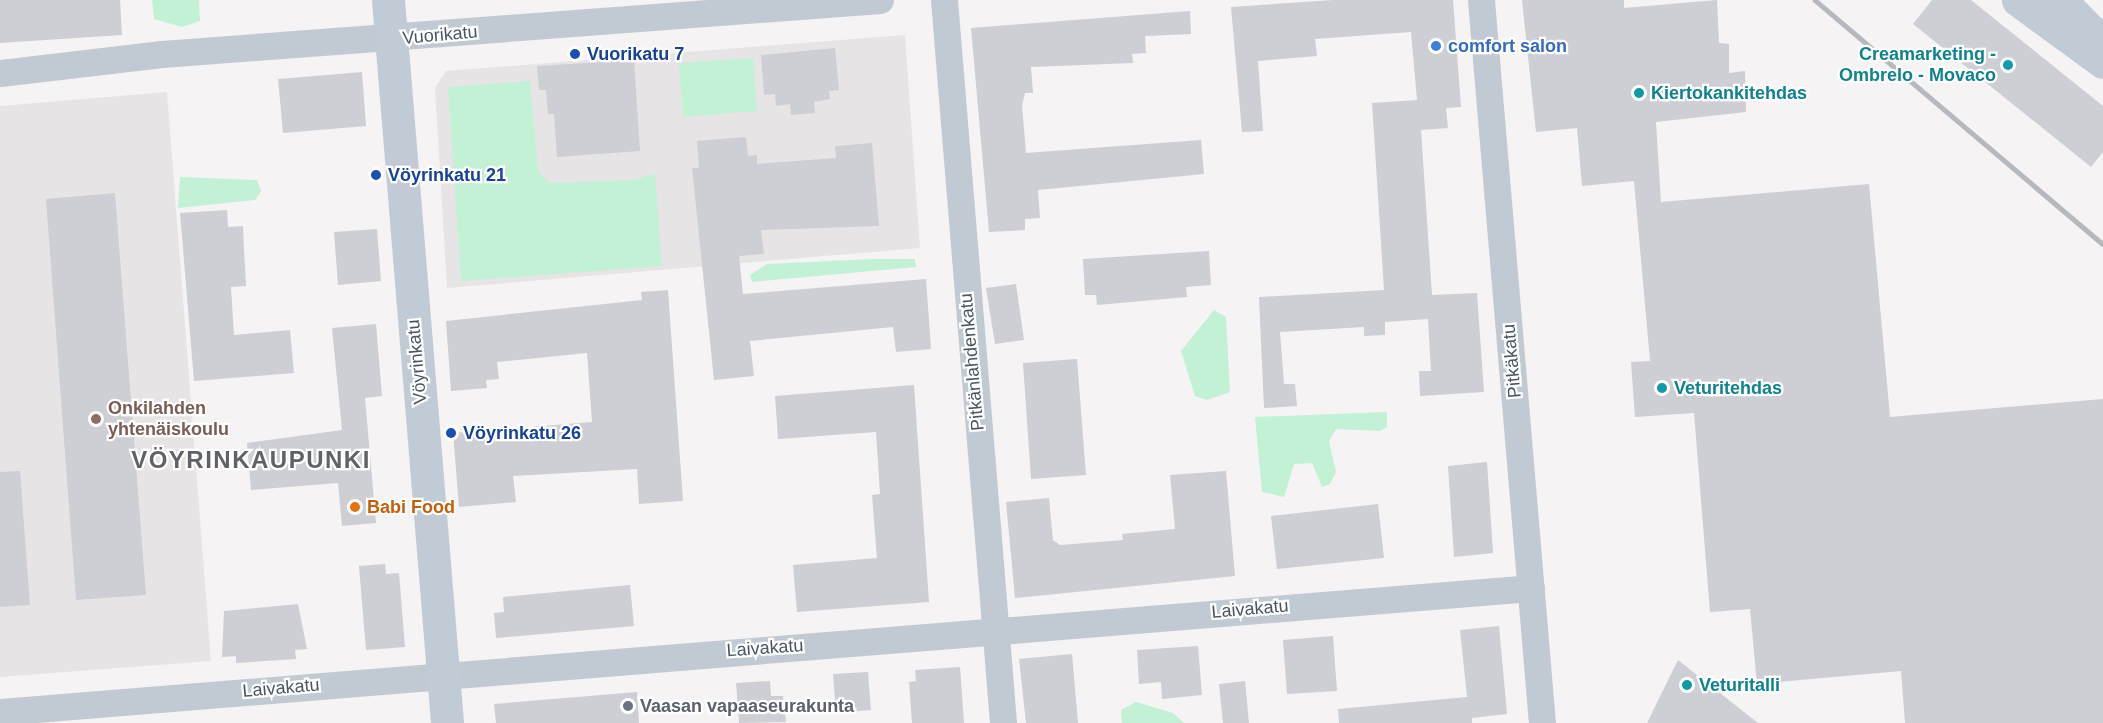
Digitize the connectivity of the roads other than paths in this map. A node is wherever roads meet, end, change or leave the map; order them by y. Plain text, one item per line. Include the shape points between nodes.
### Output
1 (388, 0) edge
2 (880, 0) edge
3 (944, 0) edge
4 (1481, 0) edge
5 (2018, 0) edge
6 (2060, 0) edge
7 (391, 39) junction
8 (2103, 43) edge
9 (2103, 62) edge
10 (0, 73) edge
11 (1531, 588) junction
12 (995, 630) junction
13 (442, 675) junction
14 (0, 712) edge
15 (447, 723) edge
16 (1003, 723) edge
17 (1542, 723) edge

1 - 7 main road, Vöyrinkatu
2 - 7 street, Vuorikatu
3 - 12 street, Pitkänlahdenkatu
4 - 11 street, Pitkäkatu
5 - 9 main road
6 - 8 main road
7 - 10 street, Vuorikatu via 162,54 137,61
7 - 13 main road, Vöyrinkatu
11 - 12 street, Laivakatu
11 - 17 street, Pitkäkatu
12 - 13 street, Laivakatu
12 - 16 street, Pitkänlahdenkatu
13 - 14 street, Laivakatu
13 - 15 main road, Vöyrinkatu

